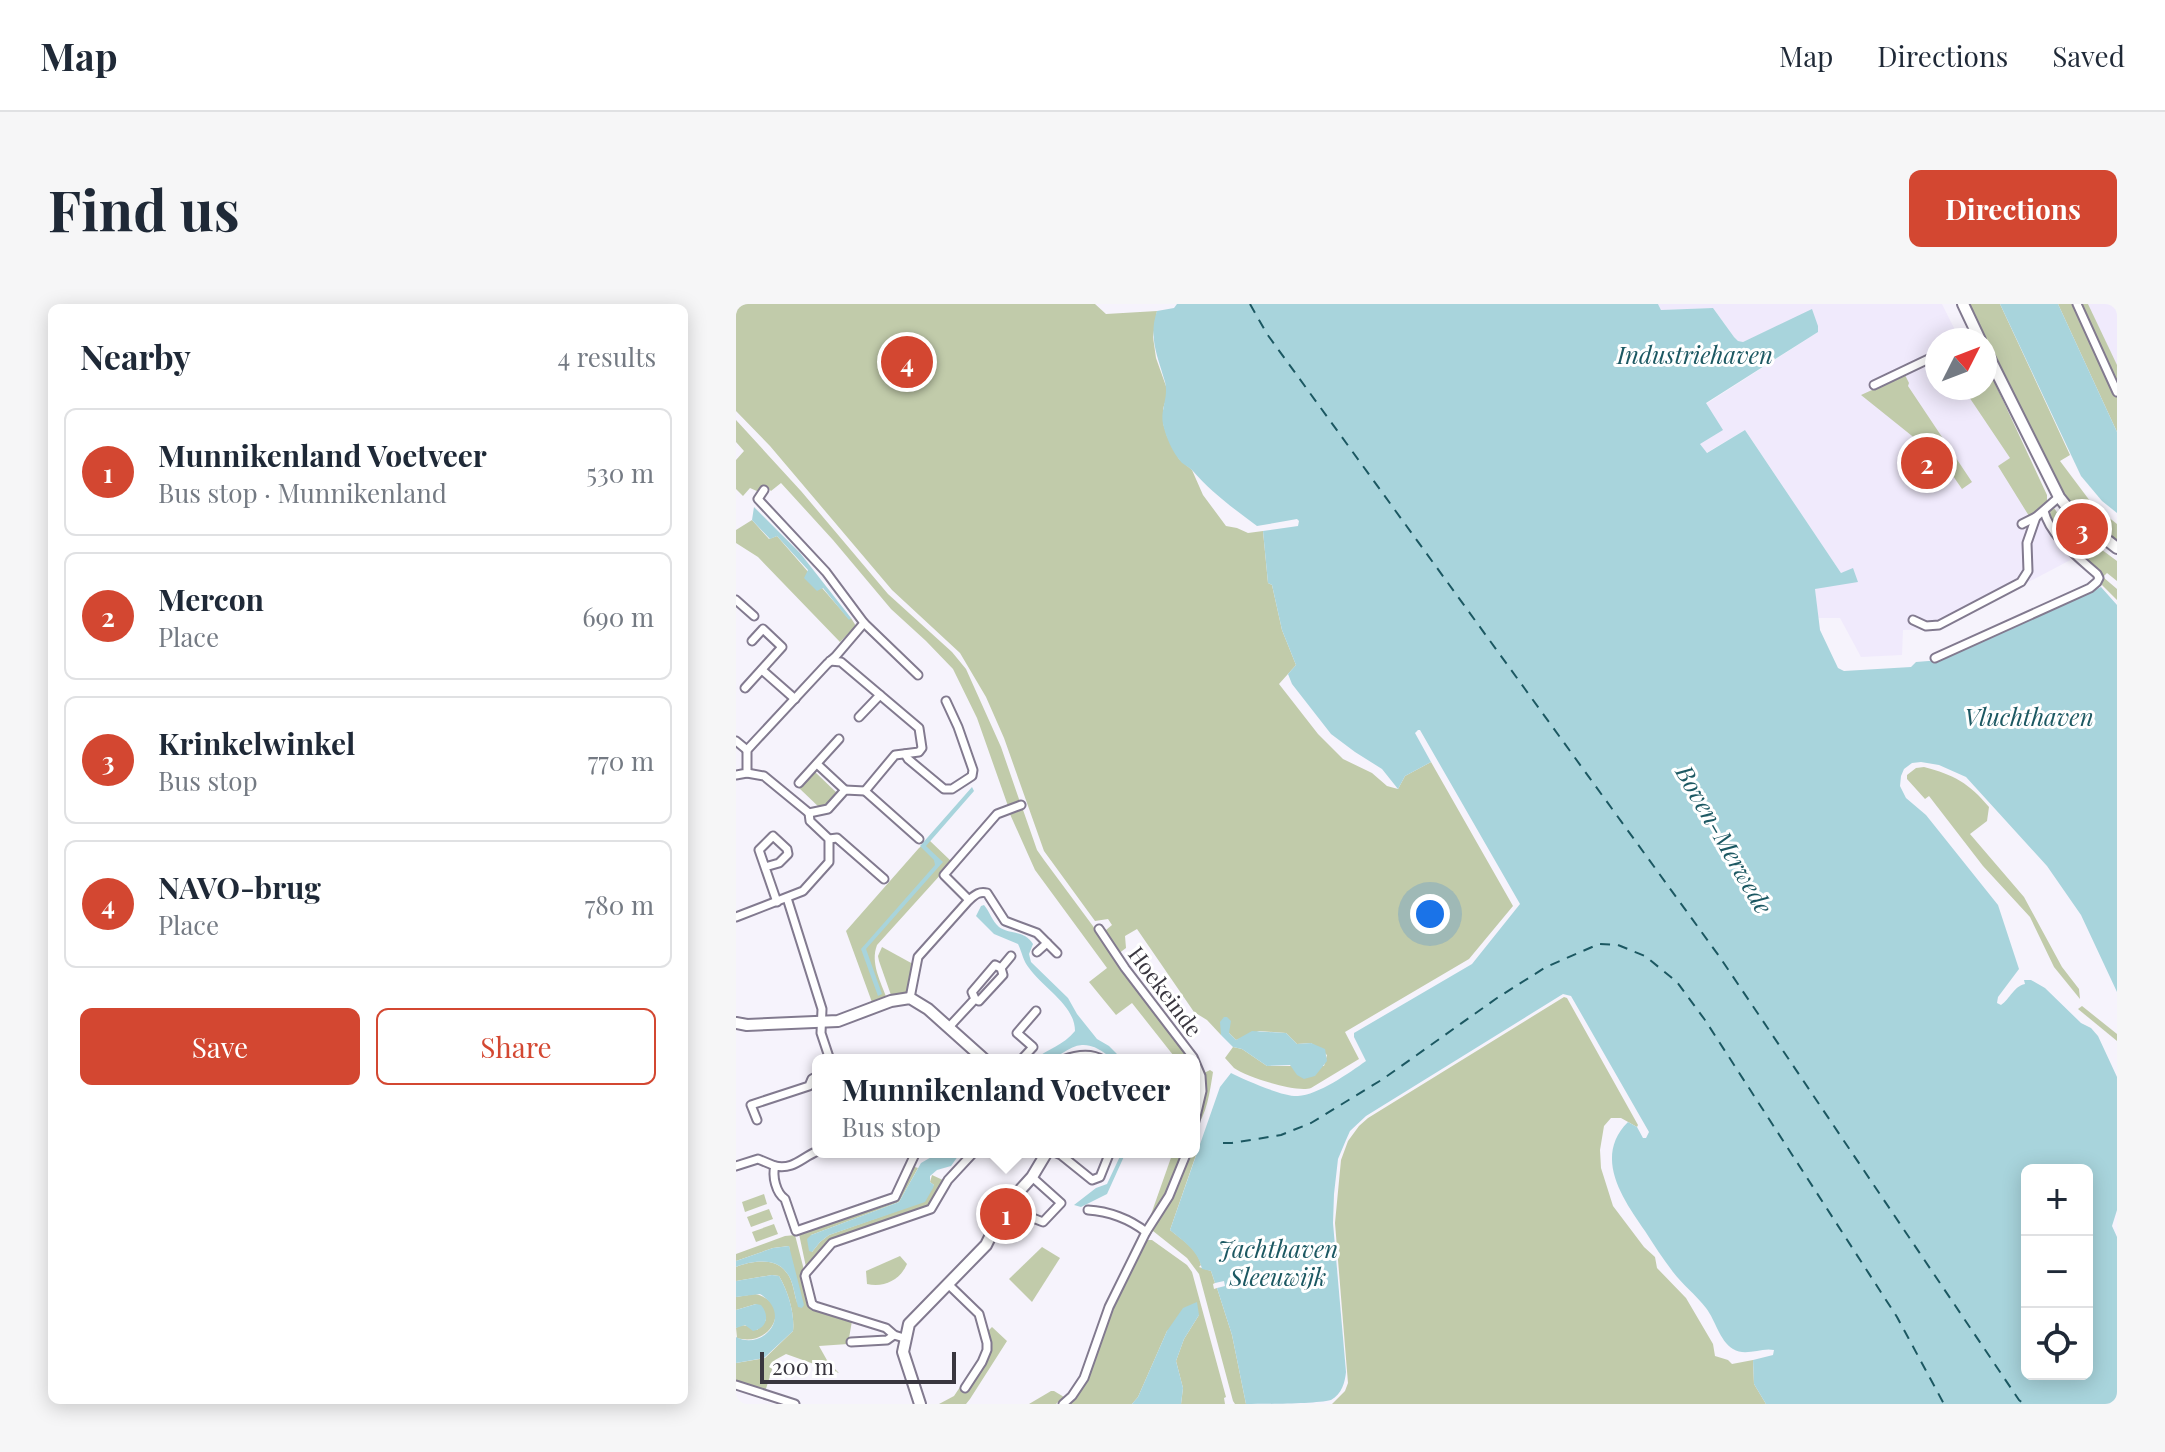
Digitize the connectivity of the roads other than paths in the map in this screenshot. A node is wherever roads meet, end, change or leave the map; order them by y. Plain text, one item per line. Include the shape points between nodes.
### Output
1 (1963, 304) edge
2 (2077, 304) edge
3 (1972, 328) edge
4 (1925, 361) edge
5 (1997, 373) edge
6 (1874, 385) dead end
7 (2117, 392) edge
8 (764, 490) dead end
9 (2059, 497) junction
10 (2044, 511) junction
11 (2036, 517) junction
12 (2022, 524) dead end
13 (2117, 548) edge
14 (736, 600) edge
15 (754, 616) dead end
16 (1913, 620) dead end
17 (864, 623) junction
18 (752, 641) dead end
19 (1935, 658) dead end
20 (830, 661) junction
21 (762, 670) junction
22 (918, 675) dead end
23 (745, 688) dead end
24 (880, 695) junction
25 (795, 699) junction
26 (946, 701) dead end
27 (859, 717) dead end
28 (839, 739) dead end
29 (736, 741) edge
30 (747, 750) junction
31 (905, 754) junction
32 (817, 764) junction
33 (747, 773) junction
34 (736, 775) edge
35 (799, 783) dead end
36 (845, 790) junction
37 (865, 791) junction
38 (1021, 805) dead end
39 (809, 813) junction
40 (829, 839) junction
41 (919, 839) dead end
42 (765, 867) junction
43 (884, 879) dead end
44 (787, 898) junction
45 (969, 900) junction
46 (777, 902) junction
47 (736, 917) edge
48 (1099, 929) dead end
49 (1047, 943) junction
50 (1037, 952) dead end
51 (1057, 953) dead end
52 (1011, 956) dead end
53 (1001, 968) junction
54 (910, 998) junction
55 (975, 999) junction
56 (1036, 1011) dead end
57 (822, 1022) junction
58 (736, 1023) edge
59 (949, 1027) junction
60 (828, 1054) edge
61 (978, 1054) edge
62 (1027, 1054) edge
63 (1191, 1054) edge
64 (1200, 1074) edge
65 (812, 1079) edge
66 (1200, 1100) edge
67 (757, 1120) dead end
68 (812, 1153) edge
69 (913, 1158) edge
70 (968, 1158) edge
71 (1043, 1158) edge
72 (1065, 1158) edge
73 (1108, 1158) edge
74 (1185, 1158) edge
75 (736, 1166) edge
76 (775, 1166) junction
77 (1032, 1177) junction
78 (1005, 1207) junction
79 (1088, 1210) dead end
80 (1146, 1232) junction
81 (949, 1285) junction
82 (899, 1337) junction
83 (851, 1342) dead end
84 (736, 1385) edge
85 (965, 1388) dead end
86 (795, 1404) edge
87 (920, 1404) edge
88 (1063, 1404) edge

1 - 3 street
2 - 7 street
4 - 6 street
5 - 9 street
8 - 17 street via 758,499 826,572
9 - 10 street
9 - 13 street
10 - 11 street
10 - 19 street via 2054,531 2097,574 2097,582
11 - 12 street
11 - 16 street via 2027,543 2028,571 2021,582 1939,625
14 - 15 street
17 - 20 street
17 - 22 street
18 - 21 street via 763,629 782,647
20 - 24 street via 841,662
20 - 25 street
21 - 23 street
21 - 25 street
24 - 27 street
24 - 31 street via 919,728 922,748
25 - 30 street
26 - 31 street via 973,770 970,780 944,789
28 - 32 street
29 - 30 street
30 - 33 street
31 - 37 street via 895,755
32 - 35 street
32 - 36 street
33 - 34 street
33 - 39 street via 764,776
36 - 37 street
36 - 39 street via 828,809
37 - 41 street
38 - 45 street via 997,814 944,875
39 - 40 street via 810,821
40 - 43 street via 837,838
40 - 44 street via 829,862 803,891
42 - 42 street via 788,854 773,836 759,850
42 - 46 street
44 - 46 street
44 - 57 street
45 - 49 street via 987,893 1005,921 1030,929
45 - 54 street via 918,957
46 - 47 street
48 - 63 street, Hoekeinde
49 - 50 street
49 - 51 street
52 - 53 street
53 - 55 street via 1003,975 979,1001
53 - 55 street via 995,965 975,987
54 - 57 street
54 - 59 street
55 - 59 street
56 - 62 street via 1017,1033 1033,1047
57 - 58 street
57 - 60 street
59 - 61 street
64 - 66 street, Hoekeinde
65 - 67 street via 809,1086 751,1105
68 - 76 street via 793,1165
69 - 76 street via 895,1197 796,1231 773,1174
70 - 82 street via 931,1209 832,1243 806,1273 812,1304
71 - 77 street
72 - 73 street via 1092,1180 1100,1177
74 - 80 street
75 - 76 street via 758,1159
77 - 78 street
77 - 78 street via 1061,1203 1043,1222
78 - 81 street via 986,1245
79 - 80 street
80 - 88 street via 1109,1307 1084,1378
81 - 82 street
81 - 85 street via 979,1314 987,1343
82 - 83 street
82 - 87 street
84 - 86 street

